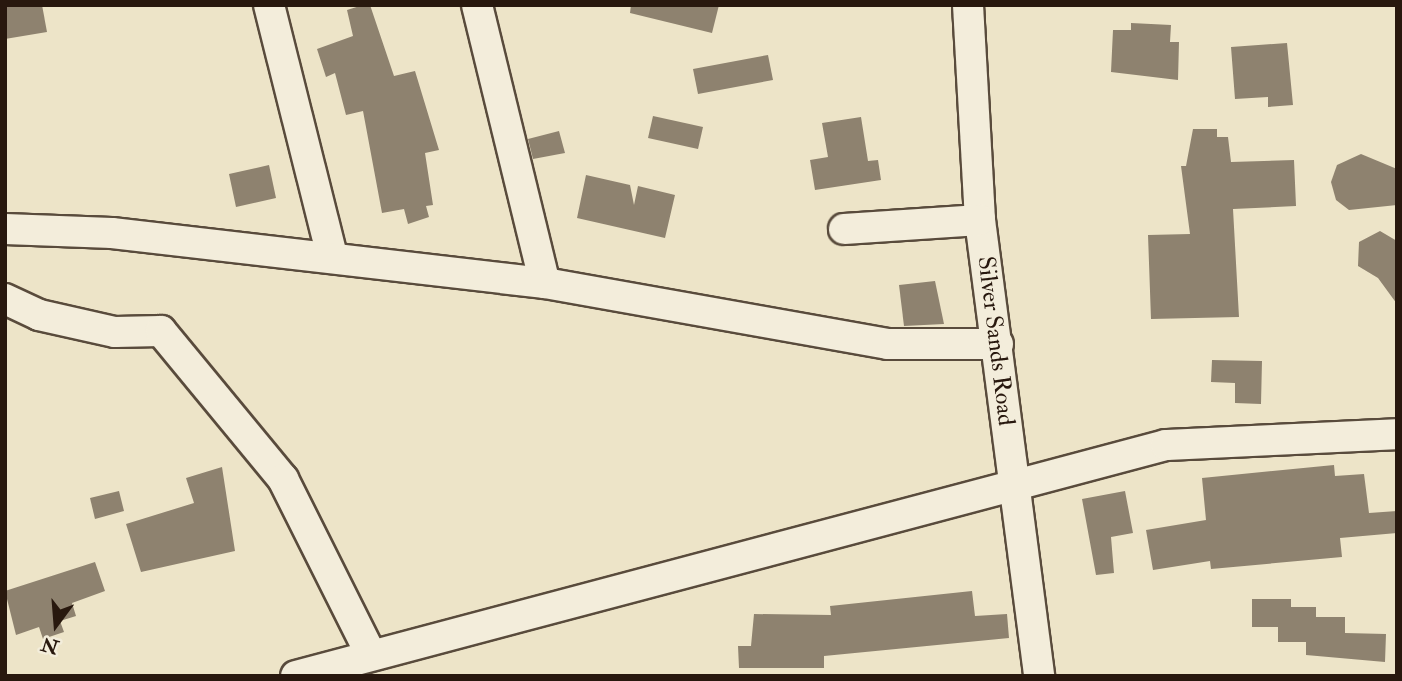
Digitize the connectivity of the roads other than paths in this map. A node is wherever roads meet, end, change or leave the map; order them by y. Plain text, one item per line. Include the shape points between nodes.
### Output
1 (269, 5) edge
2 (477, 5) edge
3 (968, 5) edge
4 (980, 220) junction
5 (5, 229) edge
6 (844, 229) dead end
7 (332, 256) junction
8 (545, 283) junction
9 (5, 299) edge
10 (998, 344) junction
11 (1397, 434) edge
12 (1014, 486) junction
13 (371, 655) junction
14 (296, 676) edge
15 (1039, 676) edge

1 - 7 street
2 - 8 street
3 - 4 street, Silver Sands Road
4 - 6 street
4 - 10 street, Silver Sands Road
5 - 7 street via 112,233
7 - 8 street
8 - 10 street via 887,344
9 - 13 street via 39,315 115,332 160,331 283,479
10 - 12 street, Silver Sands Road
11 - 12 street via 1166,445
12 - 13 street
12 - 15 street, Silver Sands Road
13 - 14 street

